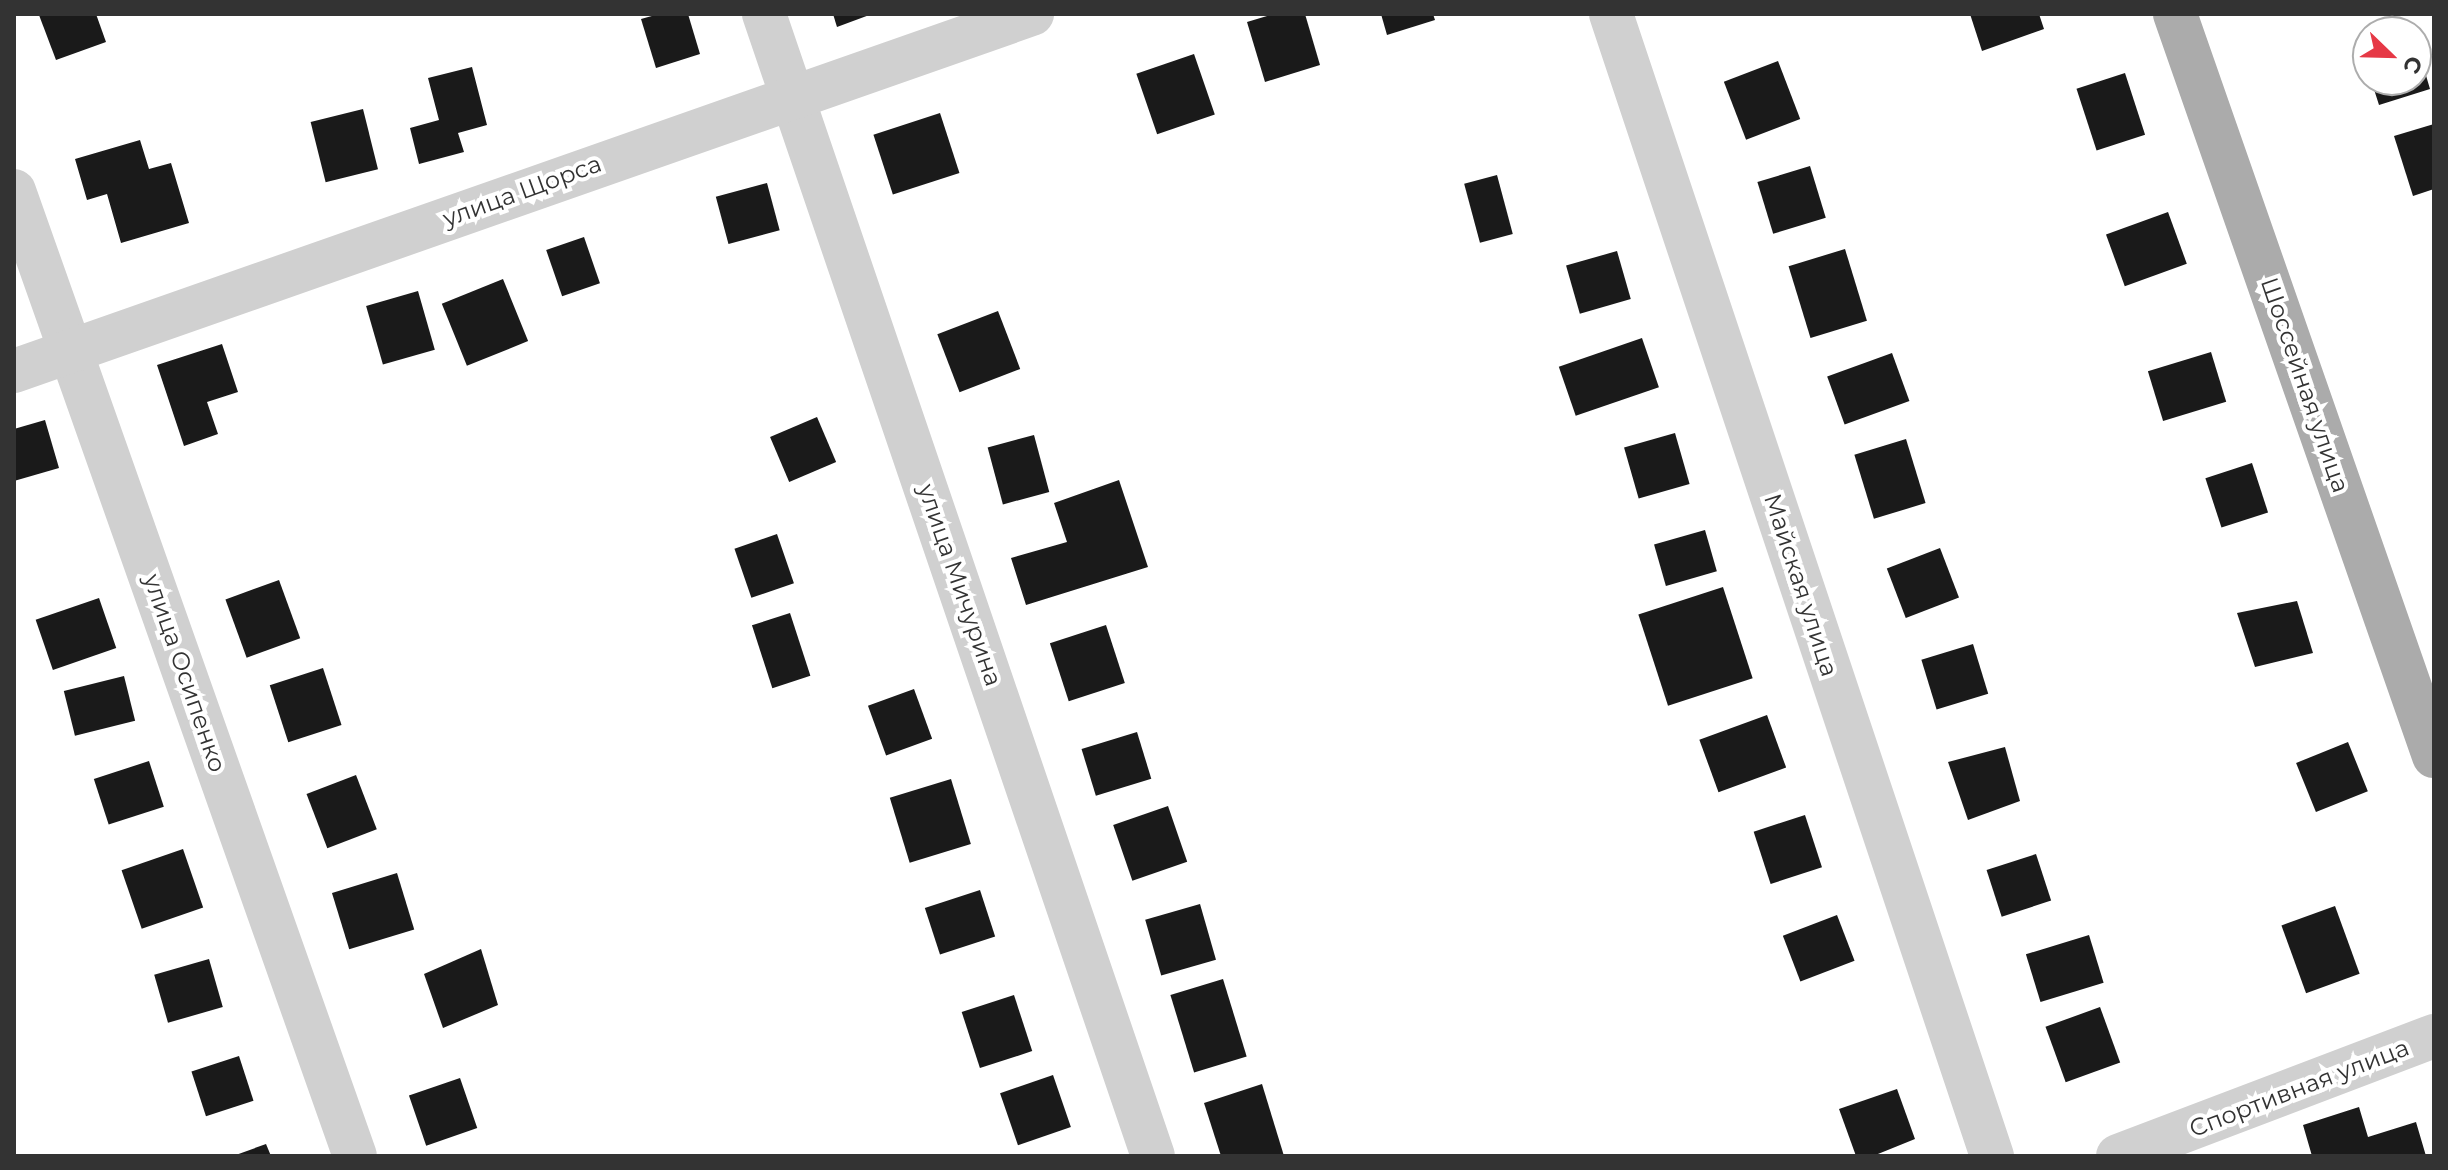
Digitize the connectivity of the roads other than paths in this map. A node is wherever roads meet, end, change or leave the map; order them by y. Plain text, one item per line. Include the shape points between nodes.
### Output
1 (764, 14) edge
2 (1032, 14) edge
3 (1611, 14) edge
4 (2175, 14) edge
5 (794, 94) junction
6 (14, 191) edge
7 (72, 352) junction
8 (14, 371) edge
9 (2434, 756) edge
10 (2434, 1036) edge
11 (355, 1156) edge
12 (1153, 1156) edge
13 (1992, 1156) edge
14 (2118, 1156) edge

1 - 5 street, улица Мичурина
2 - 5 street, улица Щорса
3 - 13 street, Майская улица
4 - 9 main road, Шоссейная улица
5 - 7 street, улица Щорса
5 - 12 street, улица Мичурина
6 - 7 street, улица Осипенко
7 - 8 street, улица Щорса
7 - 11 street, улица Осипенко
10 - 14 street, Спортивная улица

